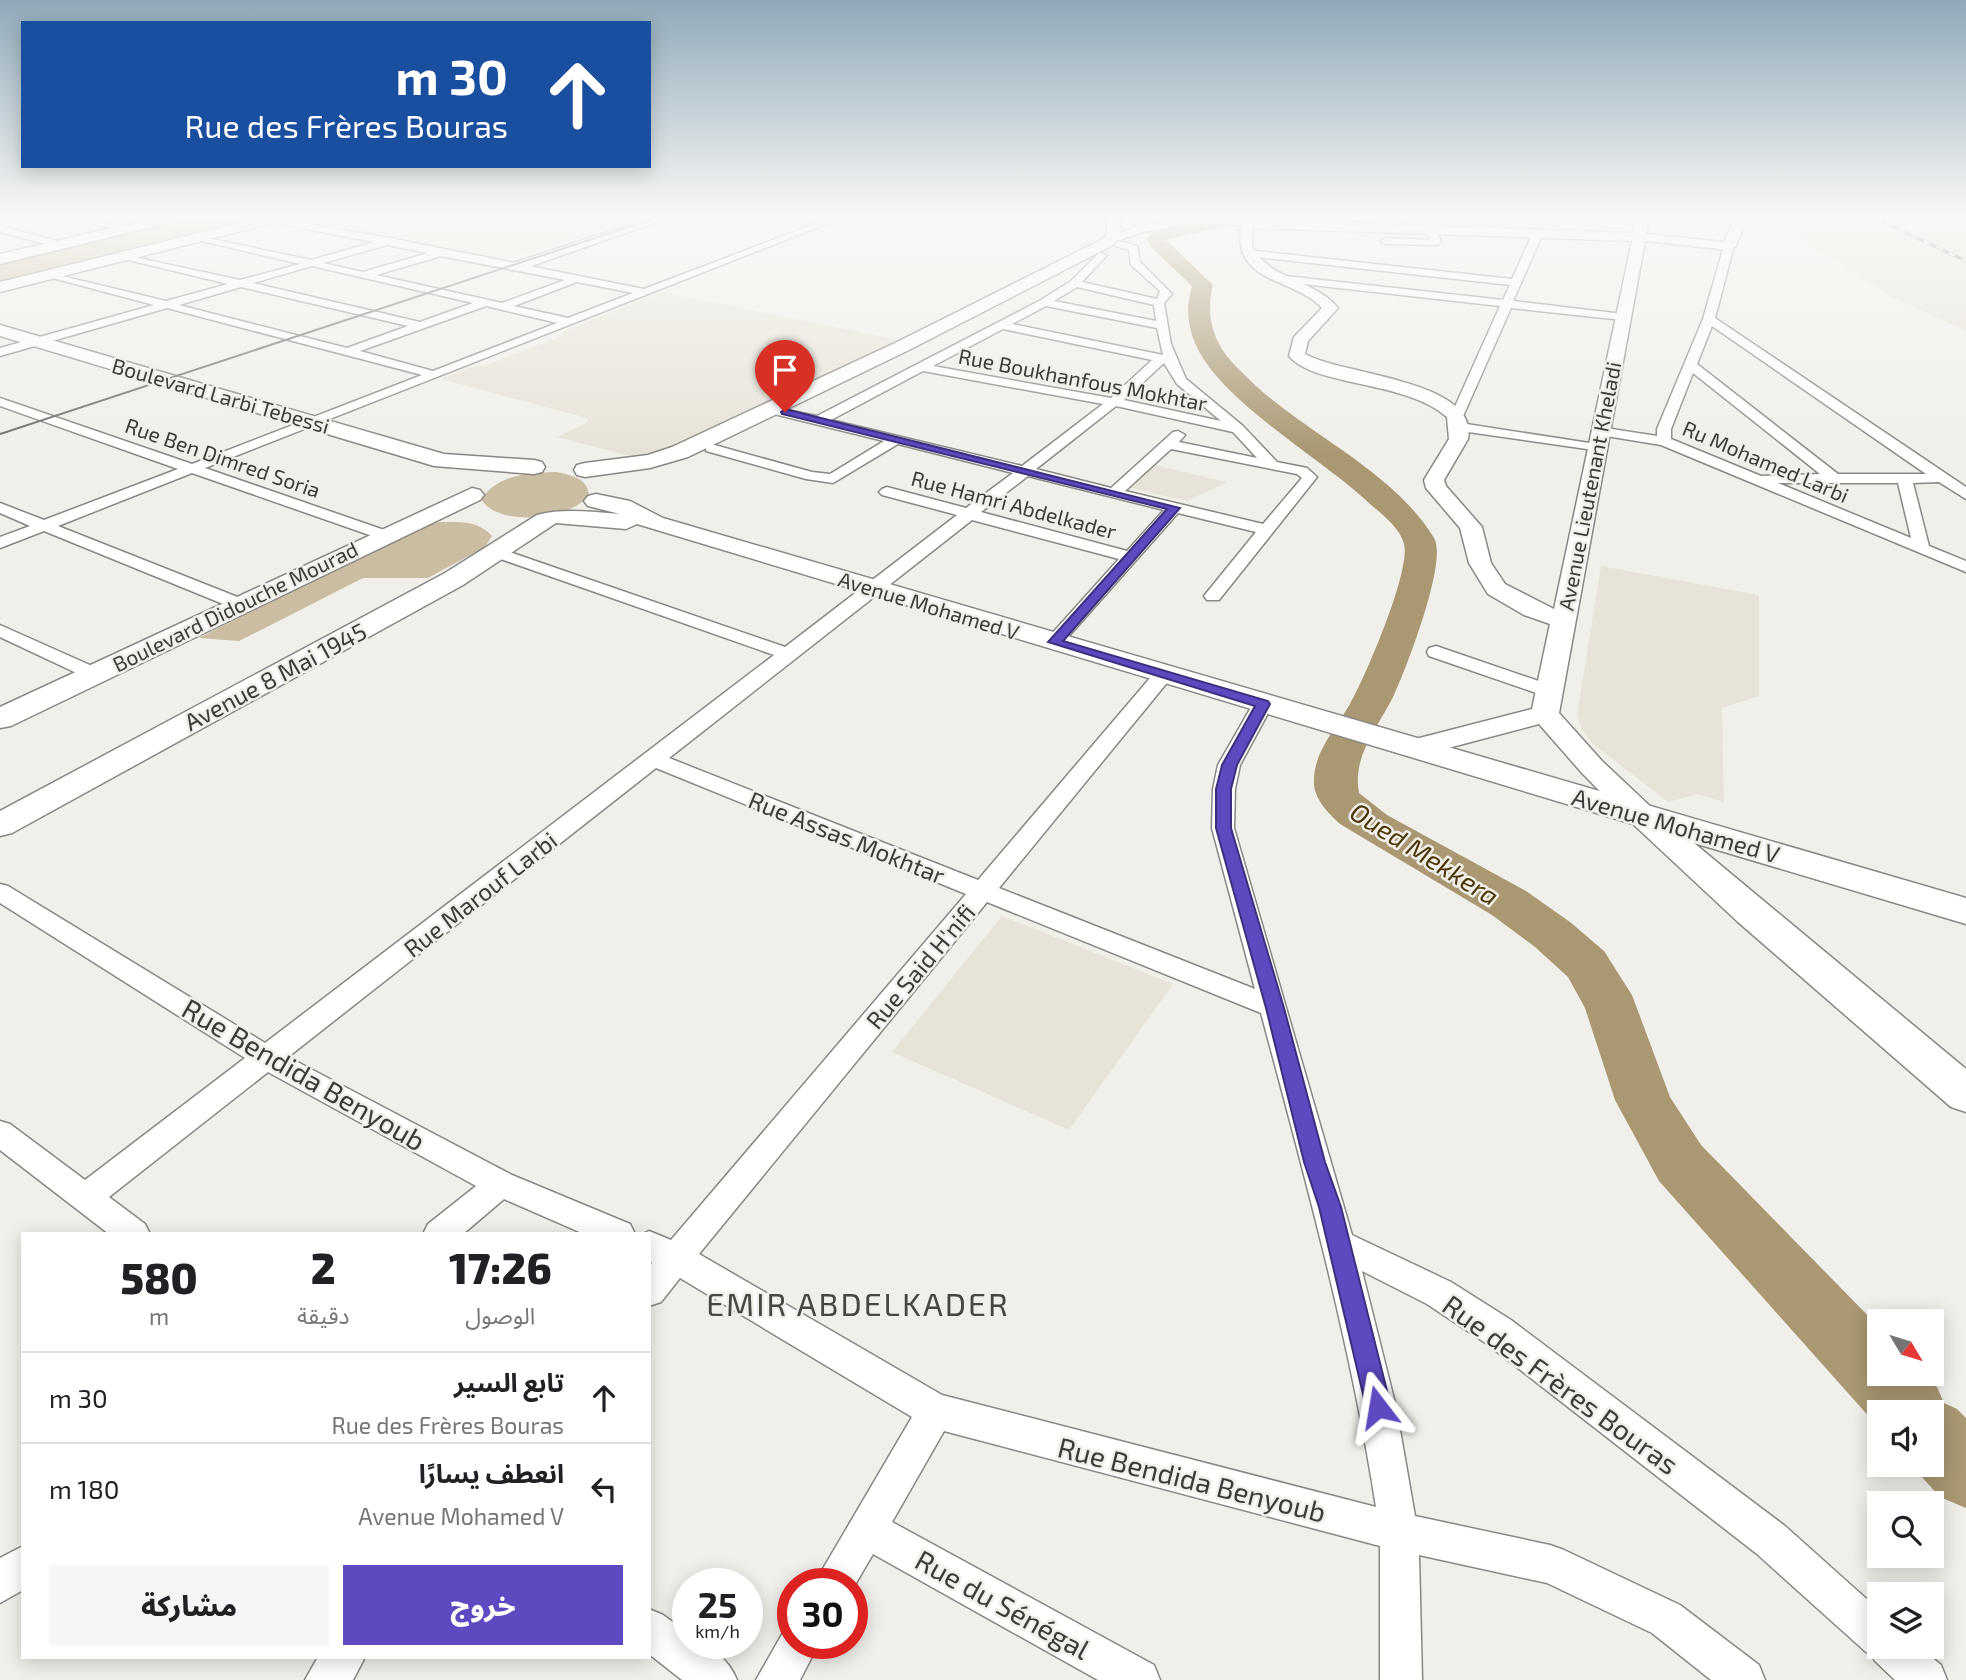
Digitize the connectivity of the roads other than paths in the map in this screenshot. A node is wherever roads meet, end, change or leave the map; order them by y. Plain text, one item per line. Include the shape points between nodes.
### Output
1 (129, 295) edge
2 (198, 295) edge
3 (292, 295) edge
4 (445, 295) edge
5 (532, 295) edge
6 (634, 295) edge
7 (1013, 295) edge
8 (1024, 295) edge
9 (1055, 295) edge
10 (1134, 295) edge
11 (1166, 295) edge
12 (1315, 295) edge
13 (1431, 295) edge
14 (1511, 295) edge
15 (1627, 295) edge
16 (1715, 295) edge
17 (1045, 302) junction
18 (1159, 303) junction
19 (482, 304) junction
20 (1508, 304) junction
21 (165, 305) junction
22 (500, 307) junction
23 (1623, 317) junction
24 (1709, 319) junction
25 (569, 322) junction
26 (421, 326) junction
27 (1002, 326) junction
28 (1161, 326) junction
29 (0, 330) edge
30 (38, 341) junction
31 (0, 352) edge
32 (347, 352) junction
33 (914, 353) junction
34 (949, 353) junction
35 (1167, 359) junction
36 (1689, 364) junction
37 (432, 374) junction
38 (0, 402) edge
39 (1114, 402) junction
40 (778, 410) junction
41 (313, 421) junction
42 (820, 421) junction
43 (1193, 421) junction
44 (1458, 423) junction
45 (1238, 429) junction
46 (897, 439) junction
47 (1597, 440) junction
48 (1664, 441) junction
49 (1169, 444) junction
50 (711, 448) junction
51 (442, 461) junction
52 (1272, 465) junction
53 (549, 467) junction
54 (194, 469) junction
55 (585, 470) junction
56 (1024, 471) junction
57 (1302, 471) joint
58 (1904, 478) junction
59 (1943, 478) junction
60 (1756, 479) junction
61 (1835, 479) junction
62 (887, 492) dead end
63 (1114, 493) junction
64 (1966, 494) edge
65 (598, 498) junction
66 (481, 506) junction
67 (0, 508) edge
68 (1174, 508) junction
69 (969, 515) junction
70 (554, 518) junction
71 (654, 523) junction
72 (45, 526) junction
73 (1266, 530) junction
74 (384, 535) junction
75 (0, 543) edge
76 (1922, 549) junction
77 (498, 553) junction
78 (1131, 557) junction
79 (1966, 567) edge
80 (872, 588) junction
81 (1213, 596) dead end
82 (239, 604) junction
83 (1563, 620) junction
84 (0, 630) edge
85 (1055, 642) junction
86 (1436, 652) dead end
87 (788, 654) junction
88 (94, 674) junction
89 (1163, 675) junction
90 (1547, 703) junction
91 (1263, 704) junction
92 (0, 719) edge
93 (1400, 745) junction
94 (653, 759) junction
95 (1488, 770) junction
96 (1641, 815) junction
97 (0, 825) edge
98 (1760, 850) junction
99 (1707, 875) junction
100 (0, 892) edge
101 (982, 892) junction
102 (1966, 911) edge
103 (1751, 913) junction
104 (1275, 1008) junction
105 (268, 1059) junction
106 (1966, 1094) edge
107 (0, 1133) edge
108 (501, 1184) junction
109 (86, 1197) junction
110 (131, 1232) edge
111 (441, 1232) edge
112 (615, 1232) edge
113 (1339, 1244) junction
114 (663, 1252) edge
115 (651, 1285) edge
116 (936, 1411) junction
117 (866, 1529) junction
118 (1399, 1532) junction
119 (21, 1567) edge
120 (843, 1568) edge
121 (0, 1583) edge
122 (1867, 1626) edge
123 (651, 1631) edge
124 (343, 1659) edge
125 (789, 1659) edge
126 (1902, 1659) edge
127 (326, 1680) edge
128 (716, 1680) edge
129 (777, 1680) edge
130 (1139, 1680) edge
131 (1401, 1680) edge
132 (1744, 1680) edge
133 (1926, 1680) edge

1 - 21 street
2 - 21 street
3 - 26 street
4 - 19 street
5 - 22 street
6 - 25 street
7 - 33 main road
8 - 33 main road
9 - 17 street
10 - 18 street
11 - 18 street
12 - 44 main road via 1329,308 1297,345 1300,359 1419,392 1440,403
13 - 20 street
14 - 20 street
15 - 23 main road, Avenue Lieutenant Kheladi
16 - 24 street, Ru Mohamed Larbi
17 - 27 street
17 - 28 street
18 - 28 street
19 - 22 street
19 - 26 street
20 - 23 street
20 - 44 street
21 - 30 street
21 - 32 street
22 - 25 street
23 - 47 main road, Avenue Lieutenant Kheladi
24 - 36 street, Ru Mohamed Larbi
24 - 59 street
25 - 37 street
26 - 32 street
27 - 34 street
27 - 35 street
28 - 35 street
29 - 30 main road, Boulevard Larbi Tebessi
30 - 31 street
30 - 41 main road, Boulevard Larbi Tebessi
32 - 37 street
33 - 34 street
33 - 34 street
33 - 39 street, Rue Boukhanfous Mokhtar
33 - 40 main road
33 - 42 street
35 - 39 street, Rue Marouf Larbi
35 - 45 street via 1181,381
36 - 48 street, Ru Mohamed Larbi via 1664,429
36 - 61 street
37 - 41 street
38 - 54 street, Rue Ben Dimred Soria
39 - 43 street, Rue Boukhanfous Mokhtar
39 - 56 street, Rue Marouf Larbi
40 - 42 street
40 - 50 main road
40 - 55 main road via 673,454
41 - 51 main road, Boulevard Larbi Tebessi
41 - 54 street
42 - 46 street
43 - 45 street, Rue Boukhanfous Mokhtar
43 - 49 street
44 - 47 street
44 - 83 main road via 1453,452 1434,480 1436,488 1471,527 1480,563 1496,589 1533,610
45 - 52 street
46 - 50 street via 833,478
46 - 56 street
47 - 48 street
47 - 83 main road, Avenue Lieutenant Kheladi
48 - 60 street, Ru Mohamed Larbi
49 - 52 street
49 - 63 street
50 - 65 main road
51 - 53 main road
51 - 66 main road via 465,476
52 - 57 street
53 - 55 main road
53 - 66 main road, Boulevard Didouche Mourad via 497,477
54 - 72 street
54 - 74 street, Rue Ben Dimred Soria
55 - 65 main road via 604,483
56 - 63 street
56 - 69 street, Rue Marouf Larbi
57 - 73 street via 1310,477
58 - 59 street
58 - 61 street
58 - 76 street
59 - 64 street
60 - 61 street
60 - 76 street, Ru Mohamed Larbi
62 - 69 street, Rue Hamri Abdelkader
63 - 68 street
65 - 70 main road
65 - 71 main road
66 - 70 main road
66 - 74 main road, Boulevard Didouche Mourad
67 - 72 street
68 - 73 street
68 - 78 street
69 - 78 street, Rue Hamri Abdelkader
69 - 80 street, Rue Marouf Larbi
70 - 71 main road
70 - 77 main road, Avenue 8 Mai 1945
71 - 80 main road, Avenue Mohamed V
72 - 75 street
72 - 82 street
73 - 81 street
74 - 82 main road, Boulevard Didouche Mourad
76 - 79 street, Ru Mohamed Larbi
77 - 87 street
77 - 97 main road, Avenue 8 Mai 1945
78 - 85 street
80 - 85 main road, Avenue Mohamed V
80 - 87 street, Rue Marouf Larbi
82 - 88 main road, Boulevard Didouche Mourad
83 - 90 main road, Avenue Lieutenant Kheladi
84 - 88 street
85 - 89 main road, Avenue Mohamed V
86 - 90 street
87 - 94 street, Rue Marouf Larbi
88 - 92 main road, Boulevard Didouche Mourad
89 - 91 main road, Avenue Mohamed V
89 - 101 street, Rue Said H'nifi
90 - 93 main road
90 - 96 main road via 1592,768
91 - 93 main road, Avenue Mohamed V
91 - 104 street via 1230,765 1223,828
93 - 95 main road, Avenue Mohamed V
94 - 101 street, Rue Assas Mokhtar
94 - 105 street, Rue Marouf Larbi
95 - 96 main road, Avenue Mohamed V
95 - 99 main road via 1593,816
96 - 98 main road, Avenue Mohamed V
96 - 99 main road
98 - 102 main road, Avenue Mohamed V
98 - 103 main road via 1740,870 1739,885
99 - 103 main road
100 - 105 street, Rue Bendida Benyoub
101 - 104 street, Rue Assas Mokhtar
101 - 114 street, Rue Said H'nifi
103 - 106 main road
104 - 113 street
105 - 108 street, Rue Bendida Benyoub
105 - 109 street, Rue Marouf Larbi
107 - 109 street
108 - 111 street
108 - 112 street, Rue Bendida Benyoub
109 - 110 street
113 - 118 street via 1378,1407
113 - 122 street, Rue des Frères Bouras via 1439,1293 1499,1332 1771,1540
114 - 115 street, Rue Said H'nifi
114 - 116 street, Rue Bendida Benyoub
116 - 117 street
116 - 118 street, Rue Bendida Benyoub
117 - 120 street
117 - 130 street, Rue du Sénégal
118 - 131 street
118 - 132 street, Rue Bendida Benyoub via 1550,1564 1666,1619
119 - 121 street
123 - 128 street
124 - 127 street
125 - 129 street
126 - 133 street

